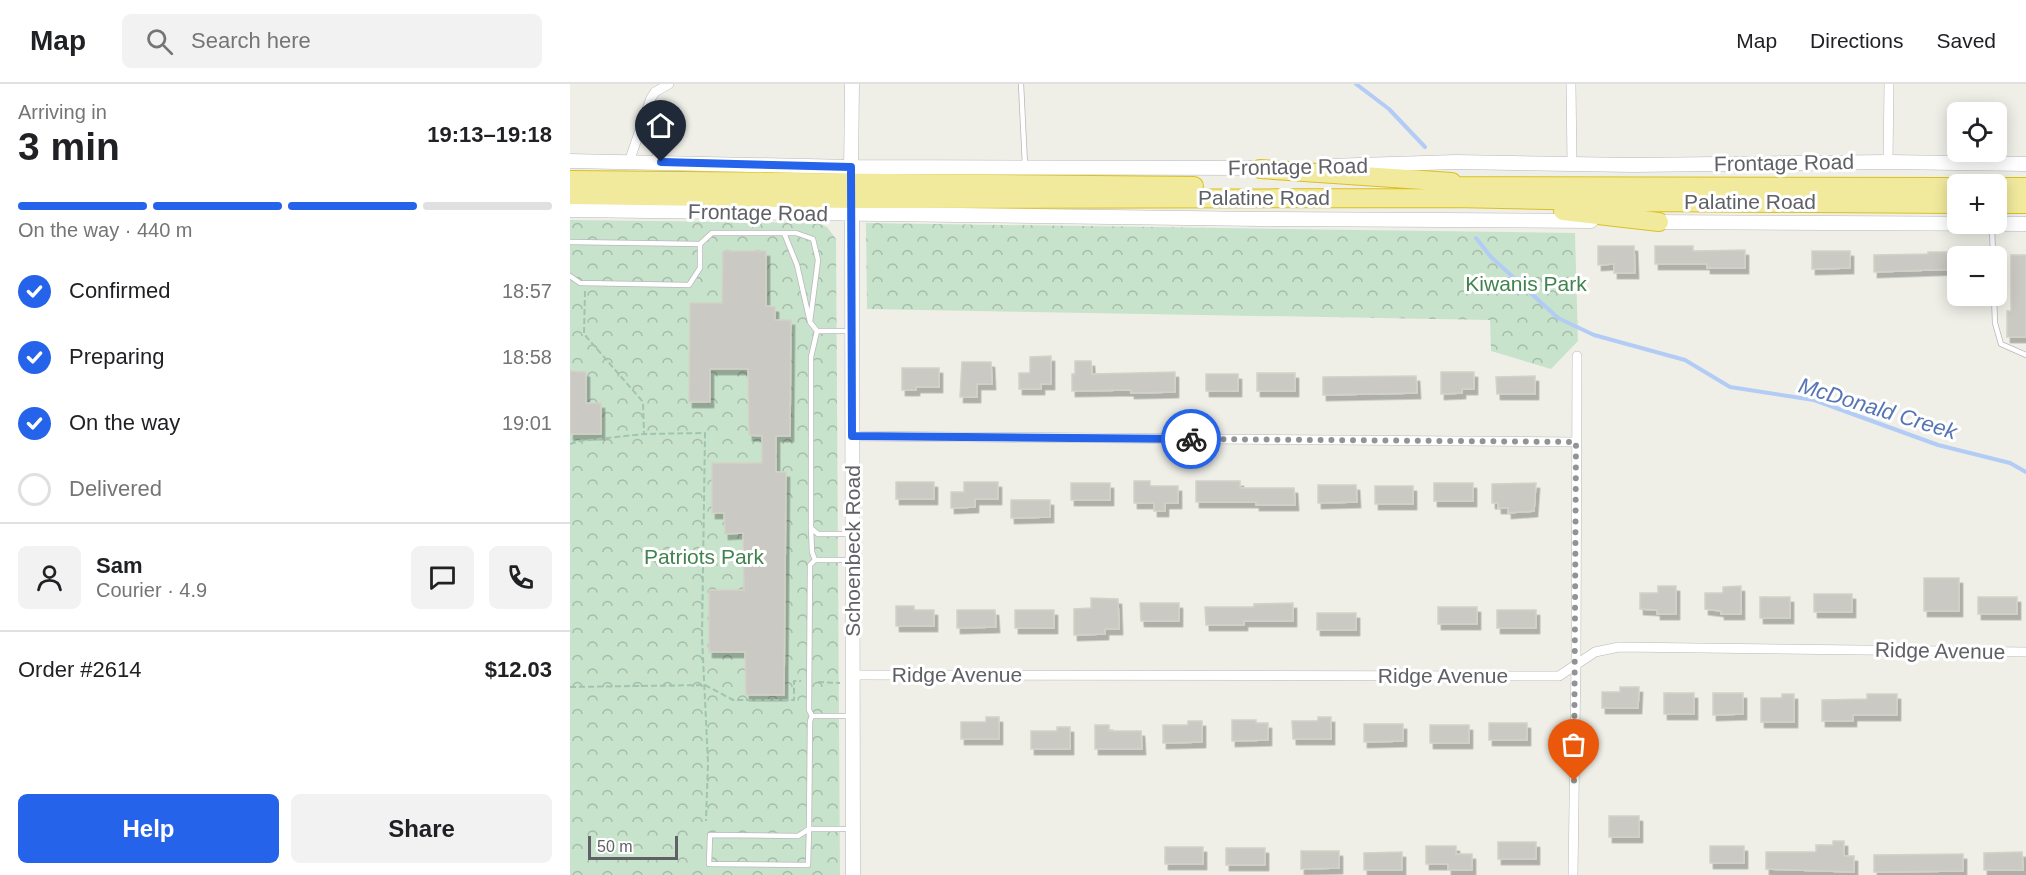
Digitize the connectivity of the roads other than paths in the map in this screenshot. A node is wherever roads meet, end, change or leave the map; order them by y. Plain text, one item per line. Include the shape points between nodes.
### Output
1 (669, 84) edge
2 (852, 84) edge
3 (1021, 84) edge
4 (1570, 84) edge
5 (1889, 84) edge
6 (646, 113) junction
7 (570, 161) edge
8 (629, 162) junction
9 (661, 162) junction
10 (1888, 162) junction
11 (1572, 164) junction
12 (2026, 164) edge
13 (1025, 169) junction
14 (1260, 169) junction
15 (570, 180) edge
16 (1508, 185) junction
17 (1947, 187) edge
18 (2007, 187) edge
19 (2026, 187) edge
20 (852, 191) junction
21 (570, 195) edge
22 (1454, 198) junction
23 (1947, 204) edge
24 (2007, 204) edge
25 (2026, 204) edge
26 (570, 210) edge
27 (1659, 222) junction
28 (1947, 224) edge
29 (2007, 224) edge
30 (2026, 224) edge
31 (784, 233) junction
32 (570, 242) edge
33 (700, 244) junction
34 (570, 276) edge
35 (1994, 306) edge
36 (810, 322) junction
37 (817, 331) junction
38 (852, 331) junction
39 (2026, 355) edge
40 (1577, 356) dead end
41 (852, 436) junction
42 (1576, 442) junction
43 (811, 528) junction
44 (852, 534) junction
45 (815, 560) junction
46 (853, 560) junction
47 (2026, 652) edge
48 (1576, 663) junction
49 (853, 680) junction
50 (812, 716) junction
51 (853, 717) junction
52 (809, 829) junction
53 (853, 829) junction
54 (853, 875) edge
55 (1573, 875) edge

1 - 6 street via 655,92
2 - 20 street, Schoenbeck Road
3 - 13 lane
4 - 11 street
5 - 10 street
6 - 8 street
6 - 9 street
7 - 8 street, Frontage Road
8 - 9 street, Frontage Road
9 - 20 street, Frontage Road
10 - 11 street, Frontage Road
10 - 12 street, Frontage Road
11 - 14 street, Frontage Road via 1456,162
13 - 14 street, Frontage Road
13 - 20 street, Frontage Road
14 - 16 highway
15 - 20 highway, Palatine Road
16 - 17 highway, Palatine Road
16 - 20 highway, Palatine Road via 1063,186
18 - 19 highway
20 - 21 highway, Palatine Road
20 - 22 highway, Palatine Road
20 - 26 street, Frontage Road
20 - 27 street, Frontage Road
20 - 38 street, Schoenbeck Road
22 - 23 highway, Palatine Road
22 - 27 highway
24 - 25 highway
27 - 28 street, Frontage Road
29 - 30 street, Frontage Road
31 - 33 lane via 712,233
31 - 36 lane
31 - 36 lane via 813,239 818,260
32 - 33 lane
33 - 34 lane via 700,268 689,285 580,283
35 - 39 lane via 2001,344
36 - 37 lane
37 - 38 lane
37 - 43 lane via 811,357
38 - 41 street, Schoenbeck Road
40 - 42 street
41 - 42 street
41 - 44 street, Schoenbeck Road
42 - 48 street
43 - 44 lane via 818,534
43 - 45 lane
44 - 46 street, Schoenbeck Road
45 - 46 lane
45 - 50 lane via 810,565 808,710
46 - 49 street, Schoenbeck Road
47 - 48 street, Ridge Avenue via 1619,647 1595,652
48 - 49 street, Ridge Avenue via 1559,676
48 - 55 street
49 - 51 street, Schoenbeck Road
50 - 51 lane
50 - 52 lane
51 - 53 street, Schoenbeck Road
52 - 52 lane via 798,836 710,835 709,864 808,865
52 - 53 lane
53 - 54 street, Schoenbeck Road

